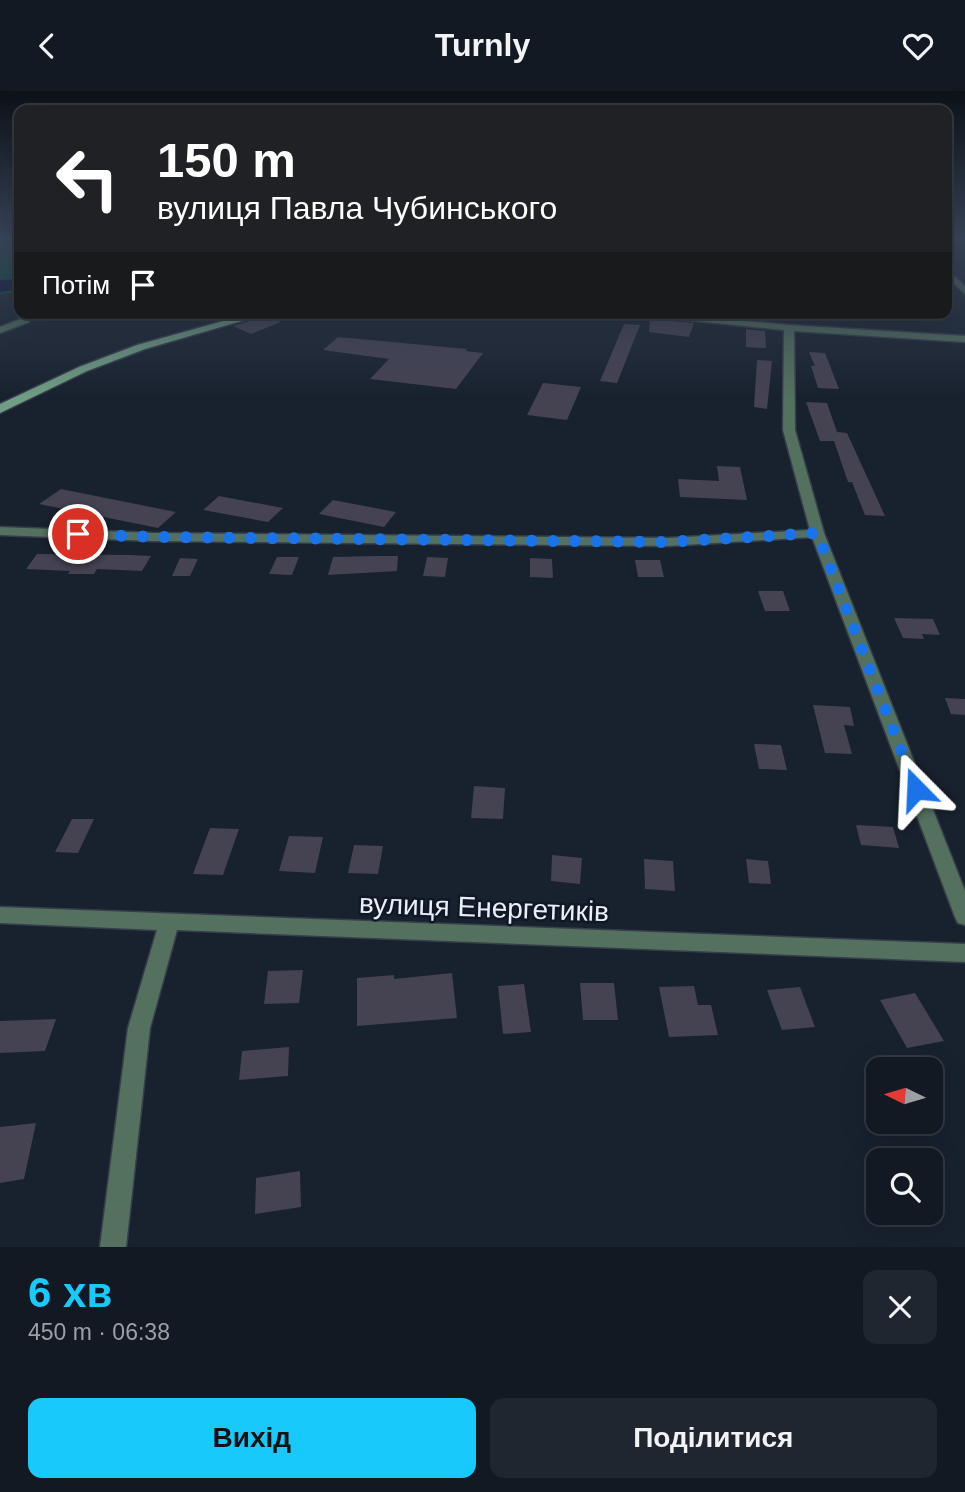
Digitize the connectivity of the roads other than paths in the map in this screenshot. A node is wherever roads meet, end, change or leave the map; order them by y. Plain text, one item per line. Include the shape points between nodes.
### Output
1 (242, 319) edge
2 (689, 319) edge
3 (26, 320) dead end
4 (789, 328) junction
5 (0, 330) edge
6 (965, 339) edge
7 (0, 409) edge
8 (0, 531) edge
9 (817, 533) junction
10 (0, 915) edge
11 (965, 917) edge
12 (169, 923) junction
13 (965, 953) edge
14 (113, 1247) edge

1 - 7 street via 141,347
2 - 4 street
3 - 5 street
4 - 6 street
4 - 9 street via 789,430
8 - 9 street via 654,542
9 - 11 street
10 - 12 street, вулиця Енергетиків
12 - 13 street, вулиця Енергетиків
12 - 14 street via 139,1028

